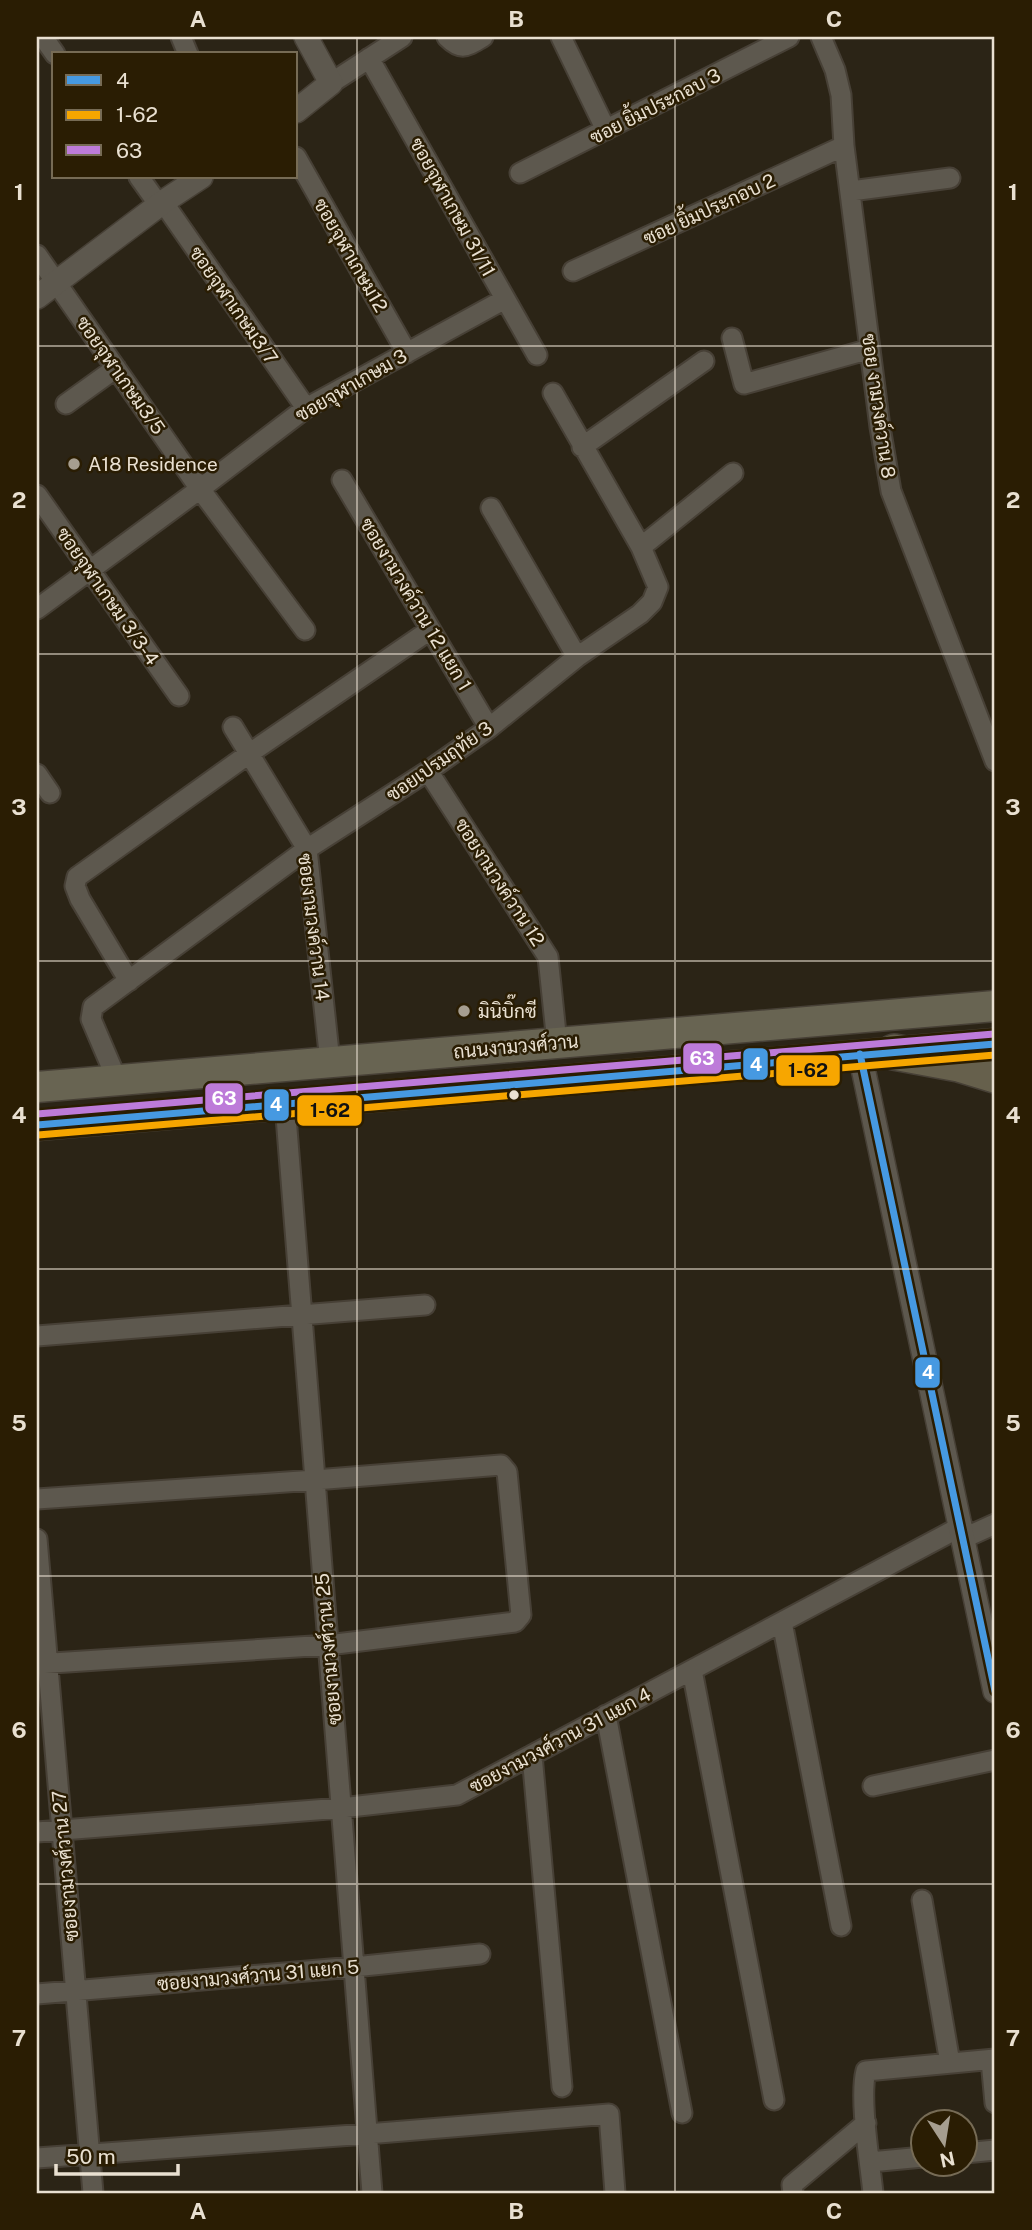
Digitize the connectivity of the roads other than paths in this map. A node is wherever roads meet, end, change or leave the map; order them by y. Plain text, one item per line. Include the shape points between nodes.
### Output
1 (43, 37) edge
2 (306, 37) edge
3 (402, 37) edge
4 (447, 37) edge
5 (483, 37) edge
6 (561, 37) edge
7 (789, 37) edge
8 (821, 37) edge
9 (54, 52) edge
10 (369, 58) junction
11 (331, 83) junction
12 (298, 109) edge
13 (606, 130) junction
14 (844, 146) junction
15 (298, 161) edge
16 (520, 173) dead end
17 (140, 178) edge
18 (200, 178) edge
19 (950, 178) dead end
20 (851, 191) junction
21 (161, 204) junction
22 (37, 256) edge
23 (573, 271) dead end
24 (57, 283) junction
25 (37, 296) edge
26 (505, 299) junction
27 (732, 338) dead end
28 (870, 349) junction
29 (407, 353) junction
30 (537, 355) dead end
31 (704, 361) dead end
32 (116, 368) junction
33 (553, 393) dead end
34 (66, 404) dead end
35 (306, 408) junction
36 (582, 447) junction
37 (733, 473) dead end
38 (342, 480) dead end
39 (200, 489) junction
40 (37, 495) edge
41 (491, 508) dead end
42 (641, 547) junction
43 (90, 571) junction
44 (37, 609) edge
45 (304, 630) dead end
46 (430, 630) junction
47 (578, 657) junction
48 (179, 696) dead end
49 (233, 727) dead end
50 (489, 728) junction
51 (250, 752) junction
52 (995, 761) edge
53 (428, 771) junction
54 (37, 774) edge
55 (50, 793) dead end
56 (307, 849) junction
57 (129, 981) junction
58 (995, 1006) edge
59 (557, 1042) junction
60 (995, 1044) edge
61 (877, 1053) junction
62 (330, 1062) junction
63 (995, 1076) edge
64 (117, 1080) junction
65 (37, 1087) edge
66 (285, 1104) junction
67 (37, 1125) edge
68 (425, 1305) dead end
69 (302, 1315) junction
70 (37, 1336) edge
71 (315, 1480) junction
72 (37, 1499) edge
73 (995, 1524) edge
74 (963, 1532) junction
75 (37, 1539) edge
76 (782, 1622) junction
77 (328, 1644) junction
78 (42, 1663) edge
79 (692, 1670) junction
80 (995, 1690) edge
81 (606, 1715) junction
82 (532, 1755) junction
83 (995, 1760) edge
84 (873, 1786) dead end
85 (341, 1808) junction
86 (62, 1830) junction
87 (37, 1832) edge
88 (922, 1900) dead end
89 (841, 1926) dead end
90 (480, 1954) dead end
91 (354, 1967) junction
92 (75, 1991) junction
93 (37, 1994) edge
94 (993, 2059) edge
95 (950, 2063) junction
96 (562, 2087) dead end
97 (774, 2100) dead end
98 (995, 2103) edge
99 (682, 2113) dead end
100 (866, 2123) junction
101 (367, 2134) junction
102 (89, 2153) junction
103 (37, 2158) edge
104 (909, 2158) edge
105 (870, 2162) junction
106 (93, 2193) edge
107 (372, 2193) edge
108 (615, 2193) edge
109 (793, 2193) edge
110 (873, 2193) edge

1 - 9 street
2 - 11 street
3 - 10 street
4 - 5 street via 463,47
6 - 13 street
7 - 13 street, ซอย ยิ้มประกอบ 3
8 - 14 street, ซอย งามวงค์วาน 8 via 841,94
10 - 11 street
10 - 26 street, ซอยจุฬาเกษม 31/11
11 - 12 street
13 - 16 street, ซอย ยิ้มประกอบ 3
14 - 20 street, ซอย งามวงค์วาน 8
14 - 23 street, ซอย ยิ้มประกอบ 2
15 - 29 street, ซอยจุฬาเกษม12
17 - 21 street, ซอยจุฬาเกษม3/7
18 - 21 street
19 - 20 street
20 - 28 street, ซอย งามวงค์วาน 8
21 - 24 street
21 - 35 street, ซอยจุฬาเกษม3/7
22 - 24 street, ซอยจุฬาเกษม3/5
24 - 25 street
24 - 32 street, ซอยจุฬาเกษม3/5
26 - 29 street, ซอยจุฬาเกษม 3
26 - 30 street, ซอยจุฬาเกษม 31/11
27 - 28 street via 744,384
28 - 52 street, ซอย งามวงค์วาน 8 via 891,491
29 - 35 street, ซอยจุฬาเกษม 3
31 - 36 street
32 - 34 street
32 - 39 street, ซอยจุฬาเกษม3/5
33 - 36 street, ซอยเปรมฤทัย 3
35 - 39 street, ซอยจุฬาเกษม 3
36 - 42 street, ซอยเปรมฤทัย 3
37 - 42 street
38 - 46 street, ซอยงามวงค์วาน 12 แยก 1
39 - 43 street, ซอยจุฬาเกษม 3
39 - 45 street, ซอยจุฬาเกษม3/5
40 - 43 street, ซอยจุฬาเกษม 3/3-4
41 - 47 street
42 - 47 street, ซอยเปรมฤทัย 3 via 658,587 656,596 640,614
43 - 44 street, ซอยจุฬาเกษม 3
43 - 48 street, ซอยจุฬาเกษม 3/3-4
46 - 50 street, ซอยงามวงค์วาน 12 แยก 1
46 - 51 street
47 - 50 street, ซอยเปรมฤทัย 3
49 - 51 street, ซอยงามวงค์วาน 14
50 - 53 street, ซอยเปรมฤทัย 3
51 - 56 street, ซอยงามวงค์วาน 14
51 - 57 street via 77,877 80,899
53 - 56 street, ซอยเปรมฤทัย 3
53 - 59 street, ซอยงามวงค์วาน 12 via 548,957
54 - 55 street
56 - 57 street, ซอยเปรมฤทัย 3
56 - 62 street, ซอยงามวงค์วาน 14
57 - 64 street, ซอยเปรมฤทัย 3 via 93,1007 90,1018
58 - 59 main road, ถนนงามวงศ์วาน
59 - 62 main road, ถนนงามวงศ์วาน
60 - 61 main road, ถนนงามวงศ์วาน
61 - 63 highway via 960,1064
61 - 66 main road, ถนนงามวงศ์วาน
61 - 74 street
62 - 64 main road, ถนนงามวงศ์วาน
64 - 65 main road, ถนนงามวงศ์วาน
66 - 67 main road, ถนนงามวงศ์วาน
66 - 69 street, ซอยงามวงศ์วาน 25
68 - 69 street
69 - 70 street
69 - 71 street, ซอยงามวงศ์วาน 25
71 - 72 street
71 - 77 street, ซอยงามวงศ์วาน 25
71 - 77 street via 501,1465 507,1472 522,1615 515,1622
73 - 74 street, ซอยงามวงศ์วาน 31 แยก 4
74 - 76 street, ซอยงามวงศ์วาน 31 แยก 4
74 - 80 street
75 - 78 street, ซอยงามวงศ์วาน 27
76 - 79 street, ซอยงามวงศ์วาน 31 แยก 4
76 - 89 street
77 - 78 street
77 - 85 street, ซอยงามวงศ์วาน 25
78 - 86 street, ซอยงามวงศ์วาน 27
79 - 81 street, ซอยงามวงศ์วาน 31 แยก 4
79 - 97 street
81 - 82 street, ซอยงามวงศ์วาน 31 แยก 4
81 - 99 street
82 - 85 street, ซอยงามวงศ์วาน 31 แยก 4 via 457,1795
82 - 96 street
83 - 84 street
85 - 86 street, ซอยงามวงศ์วาน 31 แยก 4
85 - 91 street, ซอยงามวงศ์วาน 25
86 - 87 street, ซอยงามวงศ์วาน 31 แยก 4
86 - 92 street, ซอยงามวงศ์วาน 27
88 - 95 street
90 - 91 street, ซอยงามวงศ์วาน 31 แยก 5
91 - 92 street, ซอยงามวงศ์วาน 31 แยก 5
91 - 101 street, ซอยงามวงศ์วาน 25
92 - 93 street, ซอยงามวงศ์วาน 31 แยก 5
92 - 102 street, ซอยงามวงศ์วาน 27
94 - 95 street
94 - 98 street
95 - 100 street via 866,2071
100 - 105 street
100 - 109 street via 792,2185
101 - 102 street
101 - 107 street, ซอยงามวงศ์วาน 25
101 - 108 street via 609,2114
102 - 103 street
102 - 106 street, ซอยงามวงศ์วาน 27
104 - 105 street
105 - 110 street

